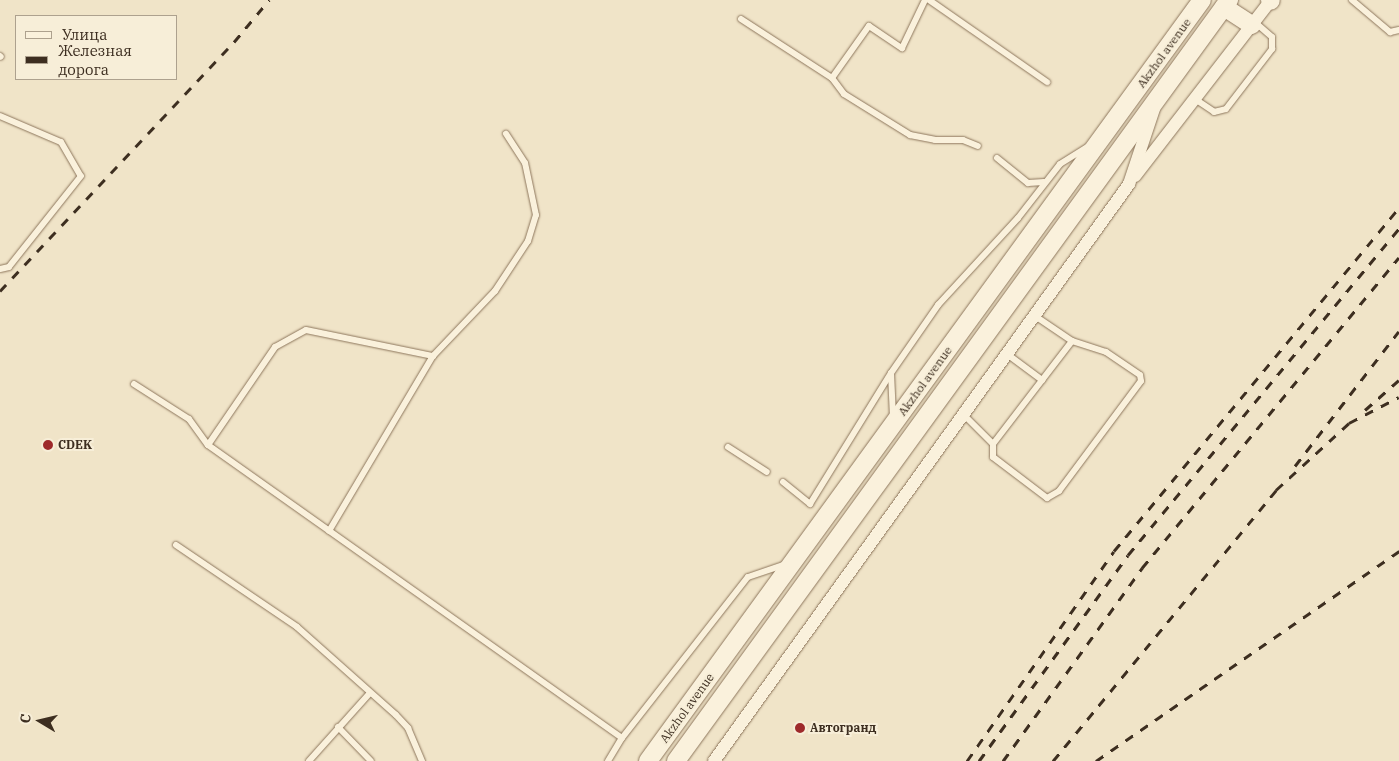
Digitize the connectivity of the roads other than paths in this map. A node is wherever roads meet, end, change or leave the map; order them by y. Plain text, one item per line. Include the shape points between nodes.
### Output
1 (925, 0) edge
2 (929, 0) edge
3 (1202, 0) edge
4 (1271, 0) edge
5 (1352, 0) edge
6 (1227, 3) edge
7 (740, 19) dead end
8 (1253, 23) junction
9 (1399, 30) edge
10 (832, 78) junction
11 (1047, 82) dead end
12 (1159, 95) junction
13 (1195, 99) junction
14 (0, 116) edge
15 (506, 134) dead end
16 (1102, 137) junction
17 (978, 146) dead end
18 (997, 158) dead end
19 (1044, 182) junction
20 (1129, 184) junction
21 (0, 269) edge
22 (1035, 316) junction
23 (1072, 341) junction
24 (1007, 354) junction
25 (433, 356) junction
26 (891, 373) junction
27 (1042, 380) junction
28 (134, 384) dead end
29 (963, 414) junction
30 (893, 425) junction
31 (993, 444) junction
32 (208, 445) junction
33 (728, 447) dead end
34 (767, 472) dead end
35 (783, 482) dead end
36 (827, 516) junction
37 (846, 528) junction
38 (329, 531) junction
39 (176, 545) dead end
40 (795, 561) junction
41 (369, 694) junction
42 (338, 727) junction
43 (622, 738) junction
44 (308, 761) edge
45 (371, 761) edge
46 (422, 761) edge
47 (608, 761) edge
48 (648, 761) edge
49 (676, 761) edge
50 (714, 761) edge

1 - 10 lane via 902,48 870,26
2 - 11 lane
3 - 16 main road, Akzhol avenue
4 - 8 street
5 - 9 lane via 1390,32
6 - 8 main road
6 - 12 main road, Akzhol avenue
7 - 10 lane
8 - 13 street
8 - 13 lane via 1272,37 1272,49 1226,109 1214,112
10 - 17 lane via 844,94 910,136 962,140
12 - 20 street
12 - 37 main road, Akzhol avenue
13 - 20 street
14 - 21 lane via 61,142 81,176 9,266
15 - 25 lane via 525,163 536,215 528,241 495,291
16 - 19 lane via 1060,164
16 - 30 main road, Akzhol avenue
18 - 19 lane via 1028,183
19 - 26 lane via 1018,218 938,305
20 - 22 street
22 - 23 lane
22 - 24 street
23 - 27 lane
23 - 31 lane via 1106,352 1140,375 1141,381 1059,491 1047,498 1032,490 993,457
24 - 27 lane
24 - 29 street
25 - 32 lane via 306,330 275,347
25 - 38 lane
26 - 30 lane
26 - 35 lane via 810,504
27 - 31 lane
28 - 32 lane via 189,419
29 - 31 lane
29 - 50 street
30 - 36 main road, Akzhol avenue
32 - 38 lane
33 - 34 lane
36 - 37 main road
36 - 40 main road, Akzhol avenue
37 - 49 main road, Akzhol avenue
38 - 43 lane
39 - 41 lane via 297,627
40 - 43 lane via 748,578
40 - 48 main road, Akzhol avenue
41 - 42 lane
41 - 46 lane via 408,728
42 - 44 lane
42 - 45 lane
43 - 47 lane

